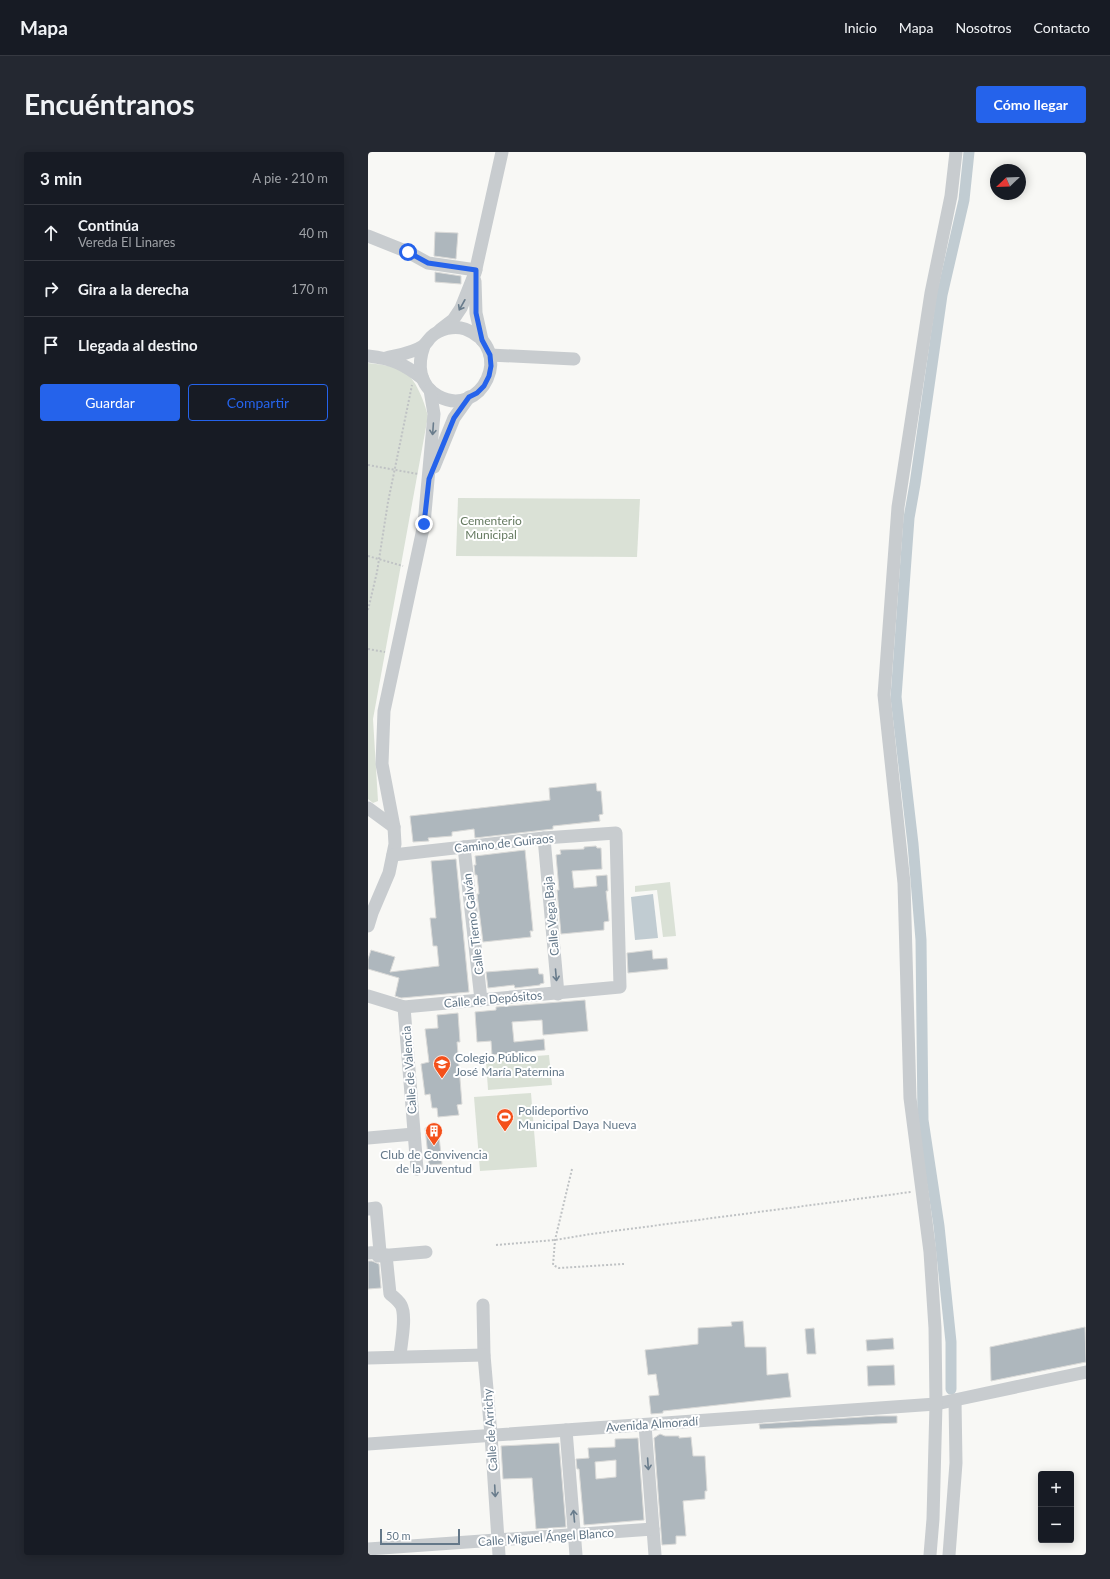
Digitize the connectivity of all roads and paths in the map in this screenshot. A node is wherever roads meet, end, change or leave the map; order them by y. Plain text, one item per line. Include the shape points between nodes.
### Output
1 (502, 152) edge
2 (956, 152) edge
3 (368, 236) edge
4 (475, 271) junction
5 (440, 331) junction
6 (482, 340) junction
7 (424, 346) junction
8 (490, 355) junction
9 (368, 356) edge
10 (386, 358) junction
11 (574, 359) dead end
12 (418, 382) junction
13 (430, 390) junction
14 (469, 397) junction
15 (368, 465) edge
16 (395, 470) junction
17 (425, 477) junction
18 (368, 556) edge
19 (379, 559) junction
20 (404, 566) dead end
21 (368, 610) edge
22 (368, 808) edge
23 (394, 827) junction
24 (544, 838) junction
25 (464, 847) junction
26 (393, 855) junction
27 (370, 912) edge
28 (368, 926) edge
29 (620, 987) joint
30 (558, 994) junction
31 (368, 996) edge
32 (482, 1000) junction
33 (404, 1006) junction
34 (414, 1134) junction
35 (368, 1138) edge
36 (417, 1169) dead end
37 (572, 1169) dead end
38 (922, 1190) junction
39 (368, 1205) edge
40 (555, 1240) junction
41 (496, 1245) dead end
42 (426, 1252) dead end
43 (368, 1253) edge
44 (386, 1255) junction
45 (368, 1256) edge
46 (624, 1264) dead end
47 (483, 1305) dead end
48 (484, 1354) junction
49 (400, 1356) junction
50 (368, 1358) edge
51 (1086, 1372) edge
52 (955, 1400) junction
53 (936, 1404) junction
54 (645, 1425) junction
55 (566, 1430) junction
56 (491, 1435) junction
57 (370, 1447) edge
58 (653, 1529) junction
59 (575, 1534) junction
60 (498, 1541) junction
61 (368, 1549) edge
62 (499, 1555) edge
63 (576, 1555) edge
64 (655, 1555) edge
65 (930, 1555) edge
66 (949, 1555) edge

1 - 4 street
2 - 38 street via 951,196 930,293 898,507 884,695 904,883 910,1098
3 - 4 street via 428,263
4 -> 5 street via 461,308 453,320
4 - 6 street via 476,313
5 - 6 street via 462,328
5 - 7 street
6 - 8 street
7 - 10 street
7 - 12 street via 420,357
8 - 11 street
8 - 14 street via 491,366 484,386
9 - 10 street
10 - 12 street via 400,363
12 - 13 street
12 - 16 path
13 - 14 street via 449,400
13 -> 17 street via 434,414
14 - 17 street via 454,418
15 - 16 path
16 - 17 path
16 - 19 path
17 - 23 street via 424,524 384,711 382,764
18 - 19 path
19 - 20 path
19 - 21 path
22 - 23 street
23 - 26 street
24 - 25 street, Camino de Guiraos
24 - 29 street, Camino de Guiraos via 616,833
24 -> 30 street, Calle Vega Baja
25 - 26 street, Camino de Guiraos
25 - 32 street, Calle Tierno Galván
26 - 27 street via 389,873
27 - 28 street
29 - 30 street, Calle de Depósitos
30 - 32 street, Calle de Depósitos
31 - 33 street, Calle de Depósitos
32 - 33 street, Calle de Depósitos
33 - 34 street, Calle de Valencia
34 - 35 street
34 - 36 street, Calle de Valencia
37 - 40 path
38 - 40 path
38 - 53 street via 930,1252 935,1328
39 - 43 street via 376,1208 380,1252
40 - 41 path
40 - 46 path via 555,1267
42 - 44 street
44 - 45 street
44 - 49 street via 390,1294 402,1306
47 - 48 street, Calle de Arrichy
48 - 49 street
48 - 56 street, Calle de Arrichy
49 - 50 street
51 - 52 street, Avenida Almoradí
52 - 53 street, Avenida Almoradí
52 - 66 street via 956,1463
53 - 54 street, Avenida Almoradí
53 - 65 street
54 - 55 street, Avenida Almoradí
54 -> 58 street
55 - 56 street, Avenida Almoradí
59 -> 55 street
56 - 57 street, Avenida Almoradí
56 -> 60 street, Calle de Arrichy
58 - 59 street, Calle Miguel Ángel Blanco
58 - 64 street
59 - 60 street, Calle Miguel Ángel Blanco
59 - 63 street
60 - 61 street, Calle Miguel Ángel Blanco
60 - 62 street, Calle de Arrichy

